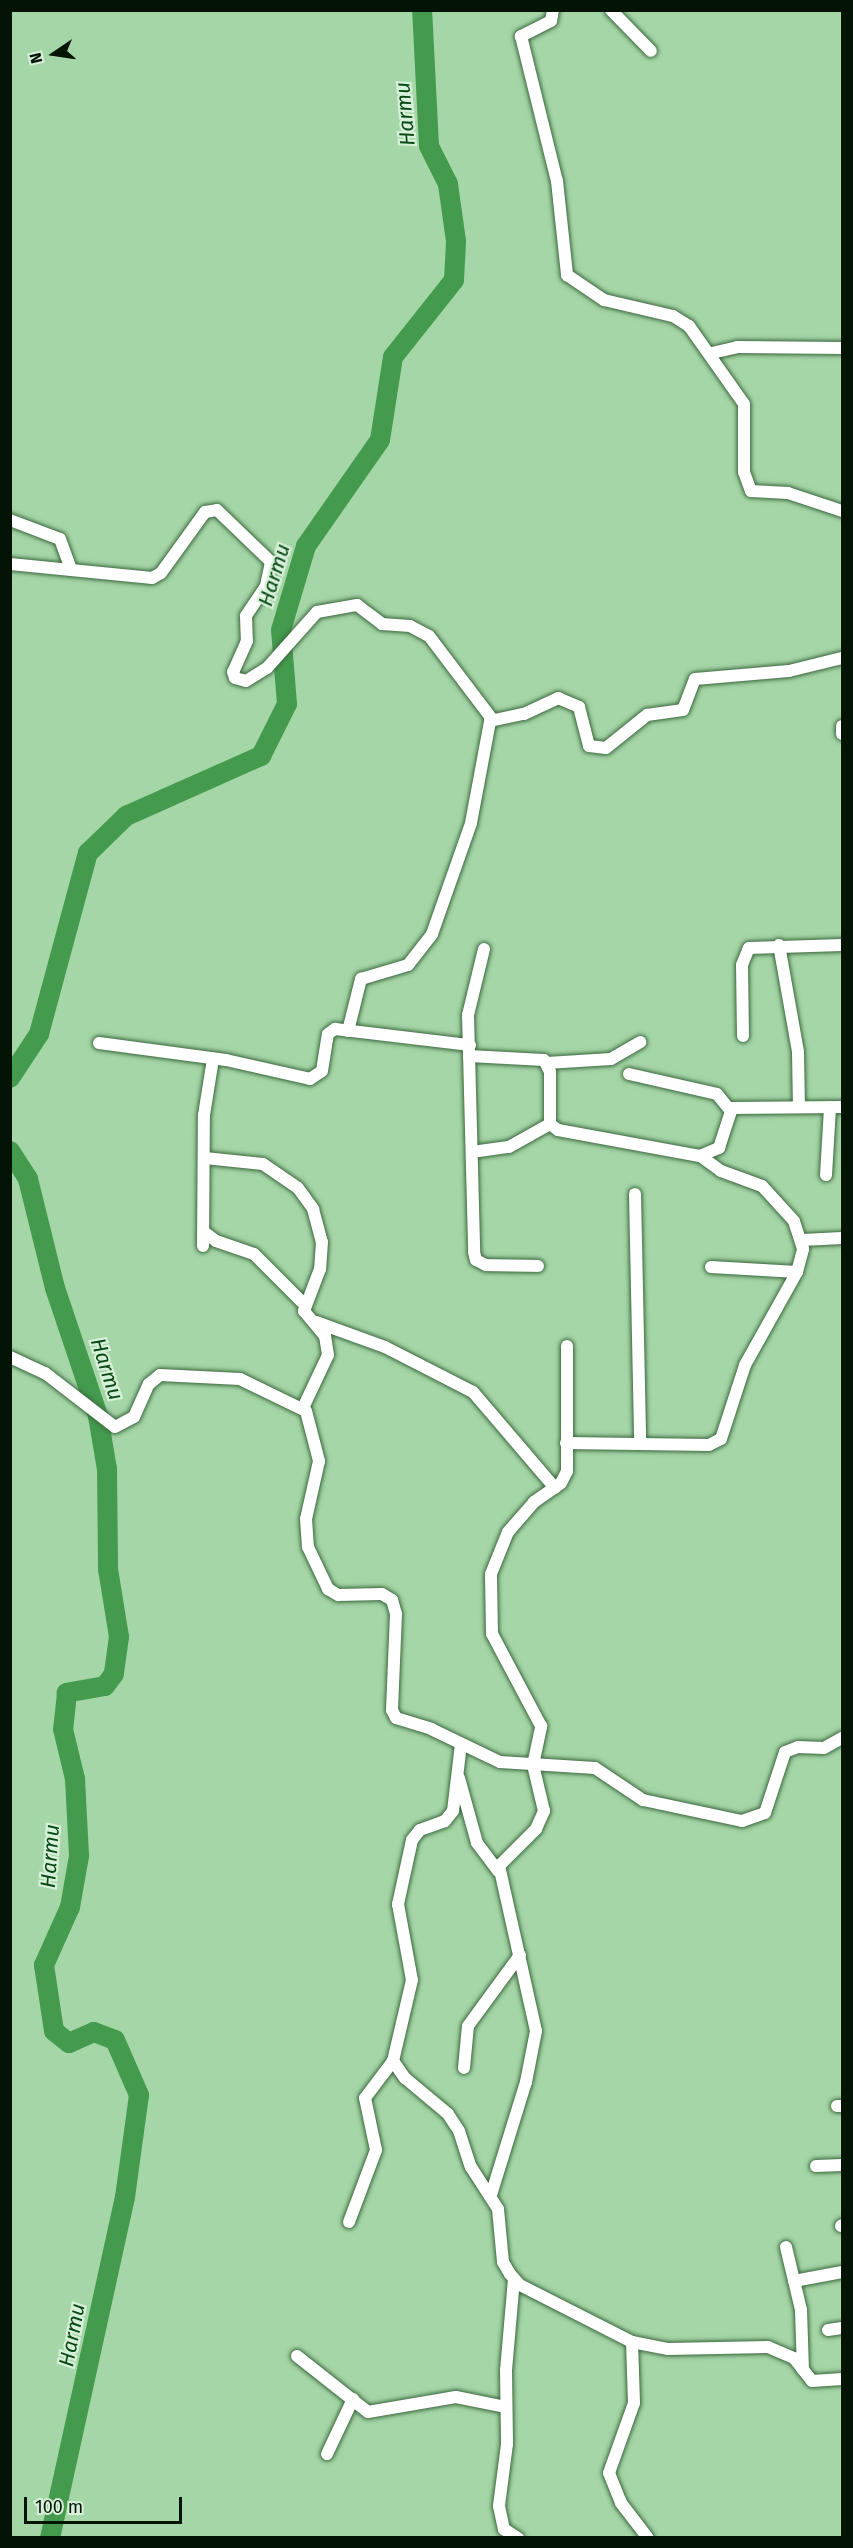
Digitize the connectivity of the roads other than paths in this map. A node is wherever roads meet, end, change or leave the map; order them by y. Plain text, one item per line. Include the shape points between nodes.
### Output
1 (553, 10) edge
2 (611, 10) edge
3 (651, 51) dead end
4 (843, 348) edge
5 (712, 353) junction
6 (843, 511) edge
7 (10, 520) edge
8 (10, 564) edge
9 (70, 570) junction
10 (843, 658) edge
11 (492, 719) junction
12 (843, 726) edge
13 (843, 734) edge
14 (779, 945) junction
15 (843, 945) edge
16 (484, 949) dead end
17 (348, 1030) junction
18 (743, 1036) dead end
19 (640, 1041) dead end
20 (99, 1043) dead end
21 (470, 1051) junction
22 (213, 1059) junction
23 (547, 1063) junction
24 (629, 1074) dead end
25 (799, 1107) junction
26 (830, 1107) junction
27 (843, 1107) edge
28 (729, 1109) junction
29 (550, 1124) junction
30 (472, 1152) junction
31 (700, 1156) junction
32 (205, 1158) junction
33 (825, 1175) dead end
34 (635, 1194) dead end
35 (204, 1232) junction
36 (843, 1238) edge
37 (802, 1240) junction
38 (203, 1246) dead end
39 (538, 1266) dead end
40 (711, 1267) dead end
41 (797, 1272) junction
42 (304, 1304) junction
43 (315, 1322) junction
44 (567, 1346) dead end
45 (10, 1357) edge
46 (303, 1408) junction
47 (640, 1442) junction
48 (566, 1443) junction
49 (555, 1488) junction
50 (843, 1738) edge
51 (462, 1744) junction
52 (533, 1765) junction
53 (457, 1771) junction
54 (499, 1872) junction
55 (520, 1955) junction
56 (393, 2061) junction
57 (464, 2068) dead end
58 (843, 2165) edge
59 (816, 2166) dead end
60 (491, 2195) junction
61 (349, 2222) dead end
62 (786, 2247) dead end
63 (843, 2272) edge
64 (514, 2279) junction
65 (794, 2281) junction
66 (843, 2328) edge
67 (828, 2330) dead end
68 (632, 2342) junction
69 (297, 2356) dead end
70 (803, 2370) junction
71 (843, 2379) edge
72 (353, 2399) junction
73 (505, 2407) junction
74 (327, 2454) dead end
75 (518, 2538) edge
76 (648, 2538) edge

1 - 5 street via 551,21 522,31 521,39 557,181 567,275 584,290 620,306 680,318 700,345
2 - 3 street
4 - 5 street via 750,347
5 - 6 street via 745,408 747,488 760,494 788,493
7 - 9 street via 60,539
8 - 9 street
9 - 11 street via 156,576 203,514 217,510 271,562 266,586 246,616 247,641 233,676 250,680 277,661 320,610 362,607 377,621 419,629 434,641
10 - 11 street via 789,671 695,679 683,710 647,715 606,748 587,745 579,707 558,698 524,714
11 - 17 street via 471,823 432,934 408,965 361,979
12 - 13 street
14 - 15 street
14 - 18 street via 753,946 744,953
14 - 25 street via 798,1052
16 - 21 street via 468,1015
17 - 21 street
17 - 22 street via 328,1034 322,1071 310,1079
19 - 23 street via 610,1059
20 - 22 street
21 - 23 street via 536,1058
21 - 30 street
22 - 32 street via 204,1115
23 - 29 street
24 - 28 street via 717,1094
25 - 26 street
25 - 28 street
26 - 27 street
26 - 33 street
28 - 31 street via 719,1148
29 - 30 street via 509,1147
29 - 31 street via 611,1143
30 - 39 street via 476,1260 486,1265
31 - 37 street via 721,1171 762,1186 794,1221
32 - 35 street
32 - 42 street via 263,1164 302,1191 313,1209 322,1242 316,1280
34 - 47 street
35 - 38 street
35 - 42 street via 216,1241 254,1254
36 - 37 street
37 - 41 street
40 - 41 street
41 - 47 street via 745,1365 721,1439 709,1445
42 - 43 street
43 - 46 street via 325,1336 327,1360
43 - 49 street via 385,1347 473,1392
44 - 48 street
45 - 46 street via 45,1373 115,1427 134,1417 149,1384 160,1376 240,1379
46 - 51 street via 312,1425 319,1461 306,1520 316,1571 328,1589 338,1595 382,1594 391,1598 396,1614 394,1717
47 - 48 street
48 - 49 street via 567,1471
49 - 52 street via 534,1502 508,1532 491,1574 492,1634 540,1723
50 - 52 street via 824,1748 787,1750 778,1764 765,1813 742,1821 643,1800 595,1768
51 - 52 street via 500,1762
51 - 53 street
52 - 54 street via 544,1804 542,1819 524,1844 502,1860
53 - 54 street via 477,1843
53 - 56 street via 453,1811 445,1821 420,1830 412,1840 398,1904 412,1980
54 - 55 street
55 - 57 street via 468,2026
55 - 60 street via 536,2038
56 - 60 street via 405,2078 448,2114 471,2167
56 - 61 street via 365,2098 376,2150
58 - 59 street
60 - 64 street via 500,2219 503,2262
62 - 65 street
63 - 65 street
64 - 68 street
64 - 73 street
65 - 70 street via 803,2322
66 - 67 street
68 - 70 street via 668,2349 768,2346 794,2358
68 - 76 street via 634,2403 609,2473 621,2503
69 - 72 street
70 - 71 street via 812,2381
72 - 73 street via 377,2414 456,2397
72 - 74 street
73 - 75 street via 500,2518 506,2531

